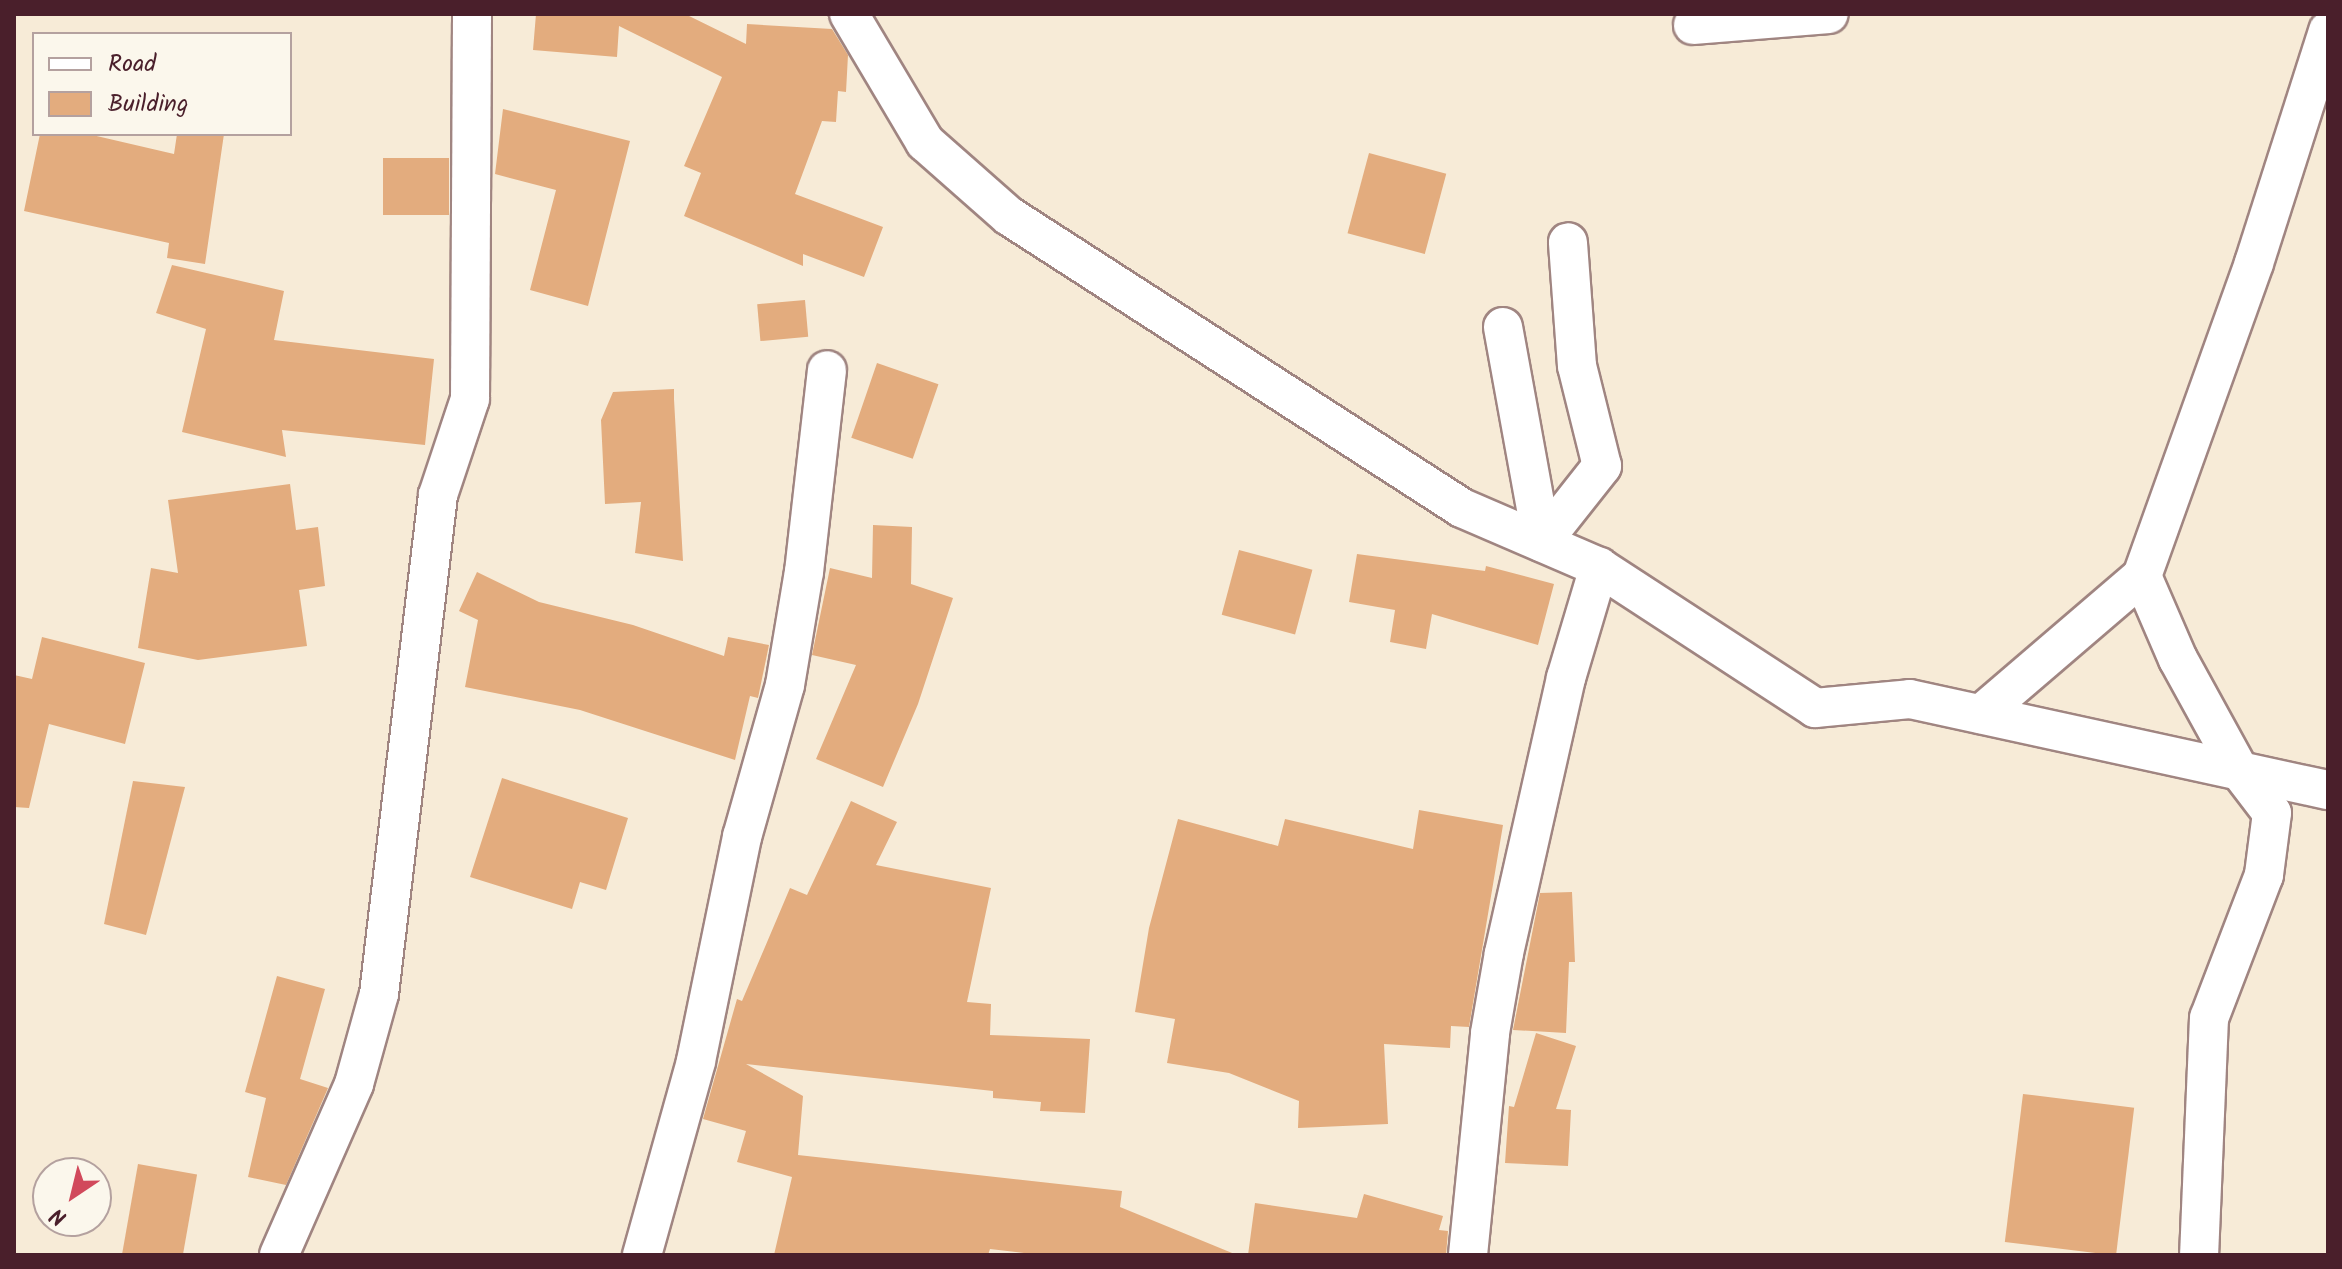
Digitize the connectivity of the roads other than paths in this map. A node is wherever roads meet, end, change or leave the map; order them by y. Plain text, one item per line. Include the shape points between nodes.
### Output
1 (472, 14) edge
2 (849, 14) edge
3 (1829, 14) edge
4 (1693, 25) dead end
5 (2328, 31) edge
6 (1568, 242) dead end
7 (1503, 327) dead end
8 (827, 370) dead end
9 (1542, 542) junction
10 (1599, 567) junction
11 (2142, 576) junction
12 (1981, 714) junction
13 (2239, 770) junction
14 (2328, 790) edge
15 (279, 1255) edge
16 (642, 1255) edge
17 (1468, 1255) edge
18 (2199, 1255) edge

1 - 15 street via 470,399 438,495 379,994 354,1084
2 - 9 street via 925,142 1009,216 1462,508
3 - 4 street
5 - 11 street via 2254,263
6 - 9 street via 1577,366 1602,466
7 - 9 street
8 - 16 street via 785,685 742,837 696,1061
9 - 10 street
10 - 12 street via 1815,708 1910,699
10 - 17 street via 1566,678 1504,953 1490,1033
11 - 12 street
11 - 13 street via 2178,659
12 - 13 street
13 - 14 street
13 - 18 street via 2272,813 2264,875 2209,1018

